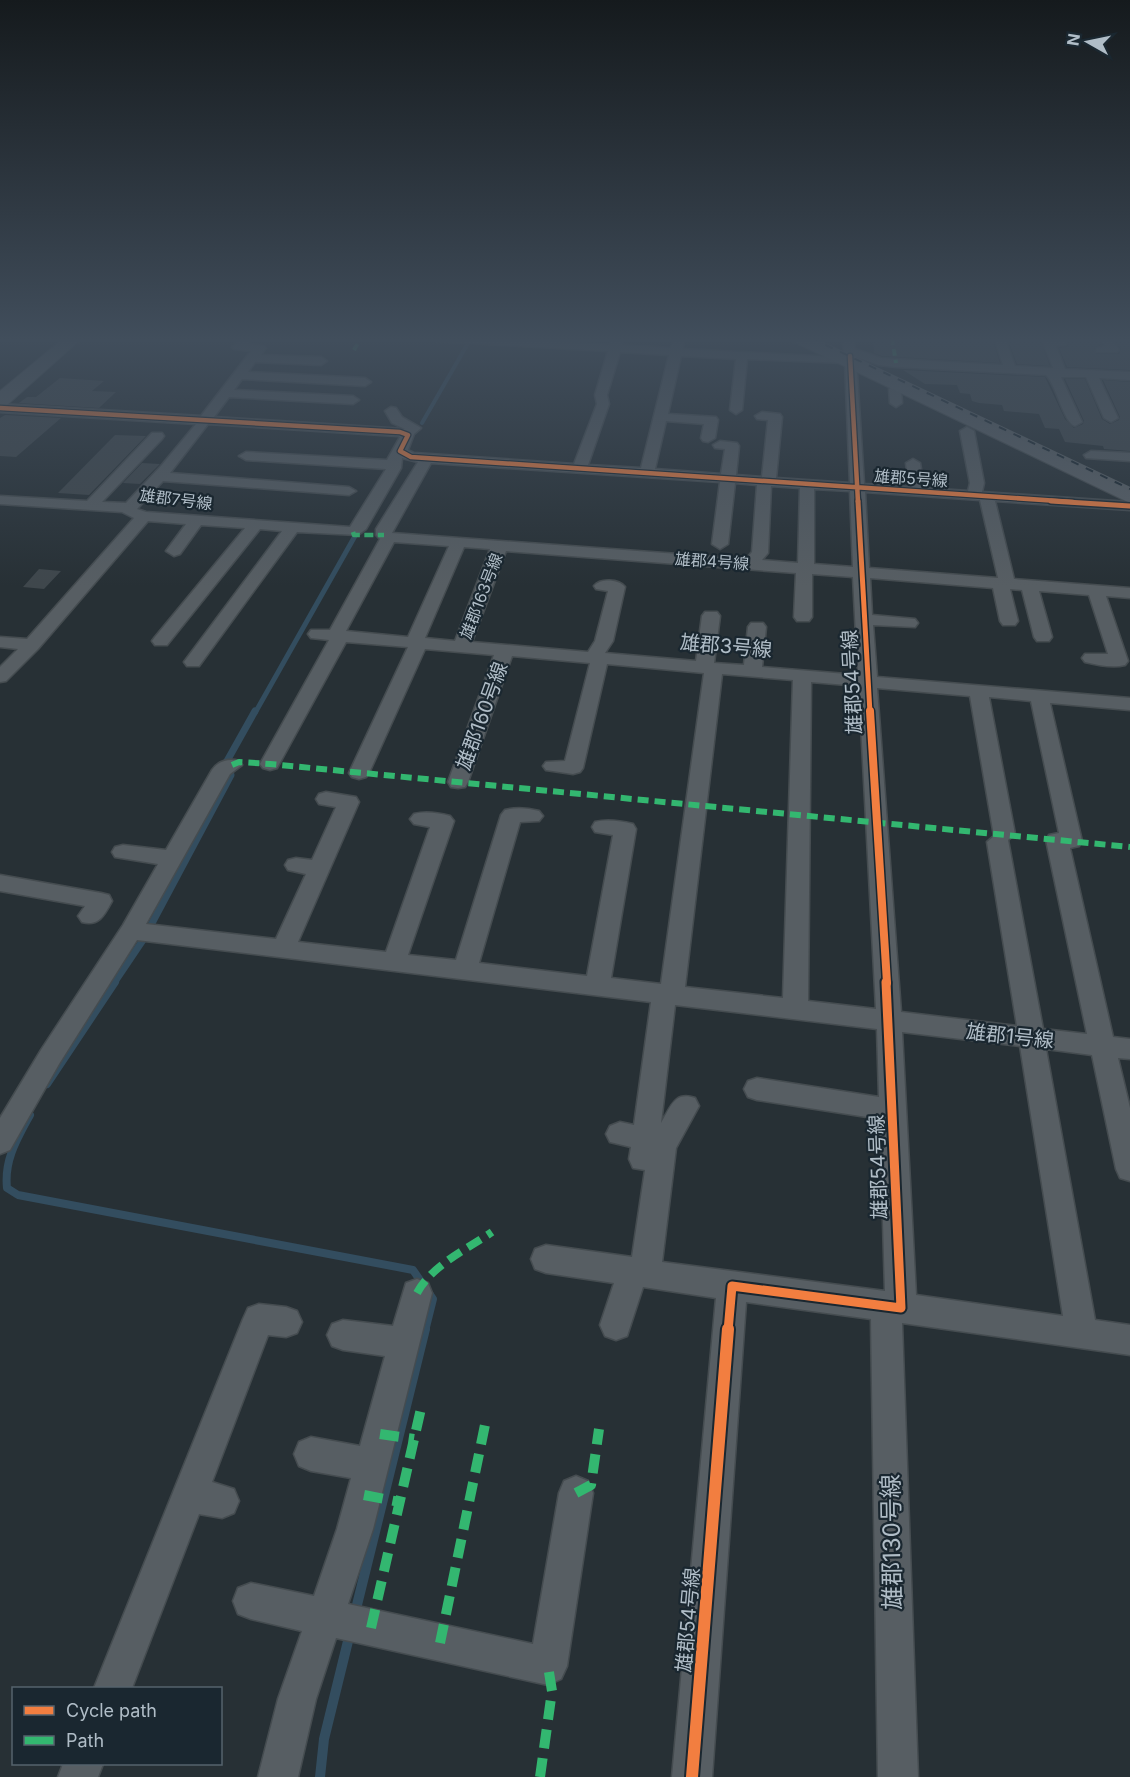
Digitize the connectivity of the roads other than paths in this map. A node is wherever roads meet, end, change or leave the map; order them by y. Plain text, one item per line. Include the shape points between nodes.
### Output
1 (206, 421) joint
2 (399, 421) edge
3 (597, 421) edge
4 (659, 421) edge
5 (711, 421) edge
6 (775, 421) edge
7 (853, 421) edge
8 (957, 421) edge
9 (407, 434) junction
10 (964, 434) dead end
11 (158, 436) dead end
12 (772, 450) junction
13 (787, 451) dead end
14 (1091, 455) dead end
15 (246, 456) dead end
16 (1130, 457) edge
17 (427, 458) junction
18 (397, 459) junction
19 (913, 463) dead end
20 (579, 469) junction
21 (647, 474) junction
22 (162, 477) junction
23 (727, 478) junction
24 (766, 481) junction
25 (807, 484) junction
26 (857, 488) junction
27 (349, 491) dead end
28 (917, 492) junction
29 (980, 497) junction
30 (1130, 497) edge
31 (0, 500) edge
32 (91, 505) junction
33 (1130, 506) edge
34 (137, 512) junction
35 (197, 520) junction
36 (256, 525) junction
37 (293, 527) junction
38 (389, 537) junction
39 (459, 542) junction
40 (720, 544) dead end
41 (500, 545) junction
42 (174, 551) dead end
43 (751, 563) junction
44 (805, 568) junction
45 (861, 572) junction
46 (1004, 583) junction
47 (1029, 585) junction
48 (602, 586) dead end
49 (1096, 590) junction
50 (1130, 593) edge
51 (711, 616) dead end
52 (803, 617) dead end
53 (864, 619) junction
54 (1009, 621) dead end
55 (909, 622) dead end
56 (757, 627) dead end
57 (331, 635) junction
58 (159, 637) dead end
59 (1043, 637) dead end
60 (0, 642) edge
61 (417, 643) junction
62 (32, 645) junction
63 (461, 646) junction
64 (505, 650) junction
65 (598, 658) junction
66 (1091, 658) dead end
67 (193, 662) dead end
68 (709, 668) junction
69 (753, 671) junction
70 (802, 676) junction
71 (0, 677) edge
72 (868, 683) junction
73 (979, 692) junction
74 (1039, 697) junction
75 (1130, 704) edge
76 (270, 764) dead end
77 (553, 766) dead end
78 (227, 768) dead end
79 (359, 772) dead end
80 (453, 776) dead end
81 (326, 799) dead end
82 (532, 816) dead end
83 (421, 819) dead end
84 (603, 827) dead end
85 (123, 852) dead end
86 (172, 858) junction
87 (296, 865) dead end
88 (319, 868) junction
89 (0, 883) edge
90 (90, 916) dead end
91 (140, 932) junction
92 (283, 949) junction
93 (394, 962) junction
94 (465, 970) junction
95 (597, 986) junction
96 (668, 994) junction
97 (795, 1010) junction
98 (889, 1022) junction
99 (1033, 1039) junction
100 (1103, 1046) junction
101 (1130, 1049) edge
102 (757, 1089) dead end
103 (686, 1106) dead end
104 (893, 1110) junction
105 (0, 1142) edge
106 (636, 1144) dead end
107 (1130, 1169) edge
108 (546, 1259) dead end
109 (639, 1273) junction
110 (732, 1286) junction
111 (417, 1293) dead end
112 (893, 1308) junction
113 (286, 1322) dead end
114 (616, 1325) dead end
115 (1082, 1334) junction
116 (343, 1335) dead end
117 (1130, 1340) edge
118 (403, 1343) junction
119 (310, 1454) dead end
120 (372, 1465) junction
121 (576, 1493) dead end
122 (251, 1601) dead end
123 (343, 1622) junction
124 (114, 1687) edge
125 (278, 1777) edge
126 (692, 1777) edge
127 (898, 1777) edge

1 - 9 street
1 - 22 street
2 - 9 street via 414,428
3 - 20 street
4 - 21 street
5 - 23 street via 708,436 732,446
6 - 12 street
7 - 26 street, 雄郡54号線
8 - 30 main road
9 - 18 street
10 - 29 street via 966,459
11 - 32 street
12 - 13 street
12 - 24 street
14 - 16 street
15 - 18 street, 雄郡5号線
17 - 18 street, 雄郡5号線
17 - 20 street, 雄郡5号線
17 - 38 street via 384,529 384,535
18 - 37 street, 雄郡7号線 via 358,529 353,532
19 - 28 street
20 - 21 street, 雄郡5号線
21 - 23 street, 雄郡5号線
22 - 27 street
22 - 34 street
23 - 24 street, 雄郡5号線
23 - 40 street
24 - 25 street, 雄郡5号線
24 - 43 street via 760,553
25 - 26 street, 雄郡5号線
25 - 44 street
26 - 28 street, 雄郡5号線
26 - 45 street, 雄郡54号線
28 - 29 street, 雄郡5号線
29 - 33 street, 雄郡5号線
29 - 46 street
31 - 32 street, 雄郡7号線
32 - 34 street, 雄郡7号線
34 - 35 street, 雄郡7号線
34 - 62 street
35 - 36 street, 雄郡7号線
35 - 42 street
36 - 37 street, 雄郡7号線
36 - 58 street
37 - 67 street
38 - 39 street, 雄郡4号線
38 - 57 street
39 - 41 street, 雄郡4号線
39 - 61 street
41 - 43 street, 雄郡4号線
41 - 63 street, 雄郡163号線
43 - 44 street, 雄郡4号線
44 - 45 street, 雄郡4号線
44 - 52 street
45 - 46 street, 雄郡4号線
45 - 53 street, 雄郡54号線
46 - 47 street, 雄郡4号線
46 - 54 street
47 - 49 street, 雄郡4号線
47 - 59 street
48 - 65 street via 617,587
49 - 50 street, 雄郡4号線
49 - 66 street via 1119,661
51 - 68 street
53 - 55 street
53 - 72 street, 雄郡54号線
56 - 69 street
57 - 61 street, 雄郡3号線
57 - 76 street
60 - 62 street
61 - 63 street, 雄郡3号線
61 - 79 street
62 - 71 street
63 - 64 street, 雄郡3号線
64 - 65 street, 雄郡3号線
64 - 80 street, 雄郡160号線 via 478,703
65 - 68 street, 雄郡3号線
65 - 77 street via 576,717 573,768
68 - 69 street, 雄郡3号線
68 - 96 street via 699,796
69 - 70 street, 雄郡3号線
70 - 72 street, 雄郡3号線
70 - 97 street via 789,840
72 - 73 street, 雄郡3号線
72 - 98 street, 雄郡54号線
73 - 74 street, 雄郡3号線
73 - 99 street
74 - 75 street, 雄郡3号線
74 - 100 street
78 - 86 street
81 - 88 street via 349,802
82 - 94 street via 512,815 502,882
83 - 93 street via 443,821
84 - 95 street via 625,829 603,901
85 - 86 street
86 - 91 street
87 - 88 street
88 - 92 street
89 - 90 street via 37,899 101,901
91 - 92 street, 雄郡1号線
91 - 105 street via 50,1057
92 - 93 street, 雄郡1号線
93 - 94 street, 雄郡1号線
94 - 95 street, 雄郡1号線
95 - 96 street, 雄郡1号線
96 - 97 street, 雄郡1号線
96 - 106 street
97 - 98 street, 雄郡1号線
98 - 99 street, 雄郡1号線
98 - 104 street, 雄郡54号線
99 - 100 street, 雄郡1号線
99 - 115 street
100 - 101 street, 雄郡1号線
100 - 107 street
102 - 104 street
103 - 109 street via 662,1146
104 - 112 street, 雄郡54号線
108 - 109 street
109 - 110 street
109 - 114 street
110 - 112 street
110 - 126 street, 雄郡54号線
111 - 118 street
112 - 115 street
112 - 127 street, 雄郡130号線
113 - 124 street via 259,1319 205,1498
115 - 117 street
116 - 118 street
118 - 120 street
119 - 120 street
120 - 123 street via 355,1529
121 - 123 street via 548,1666
122 - 123 street
123 - 125 street via 297,1699

